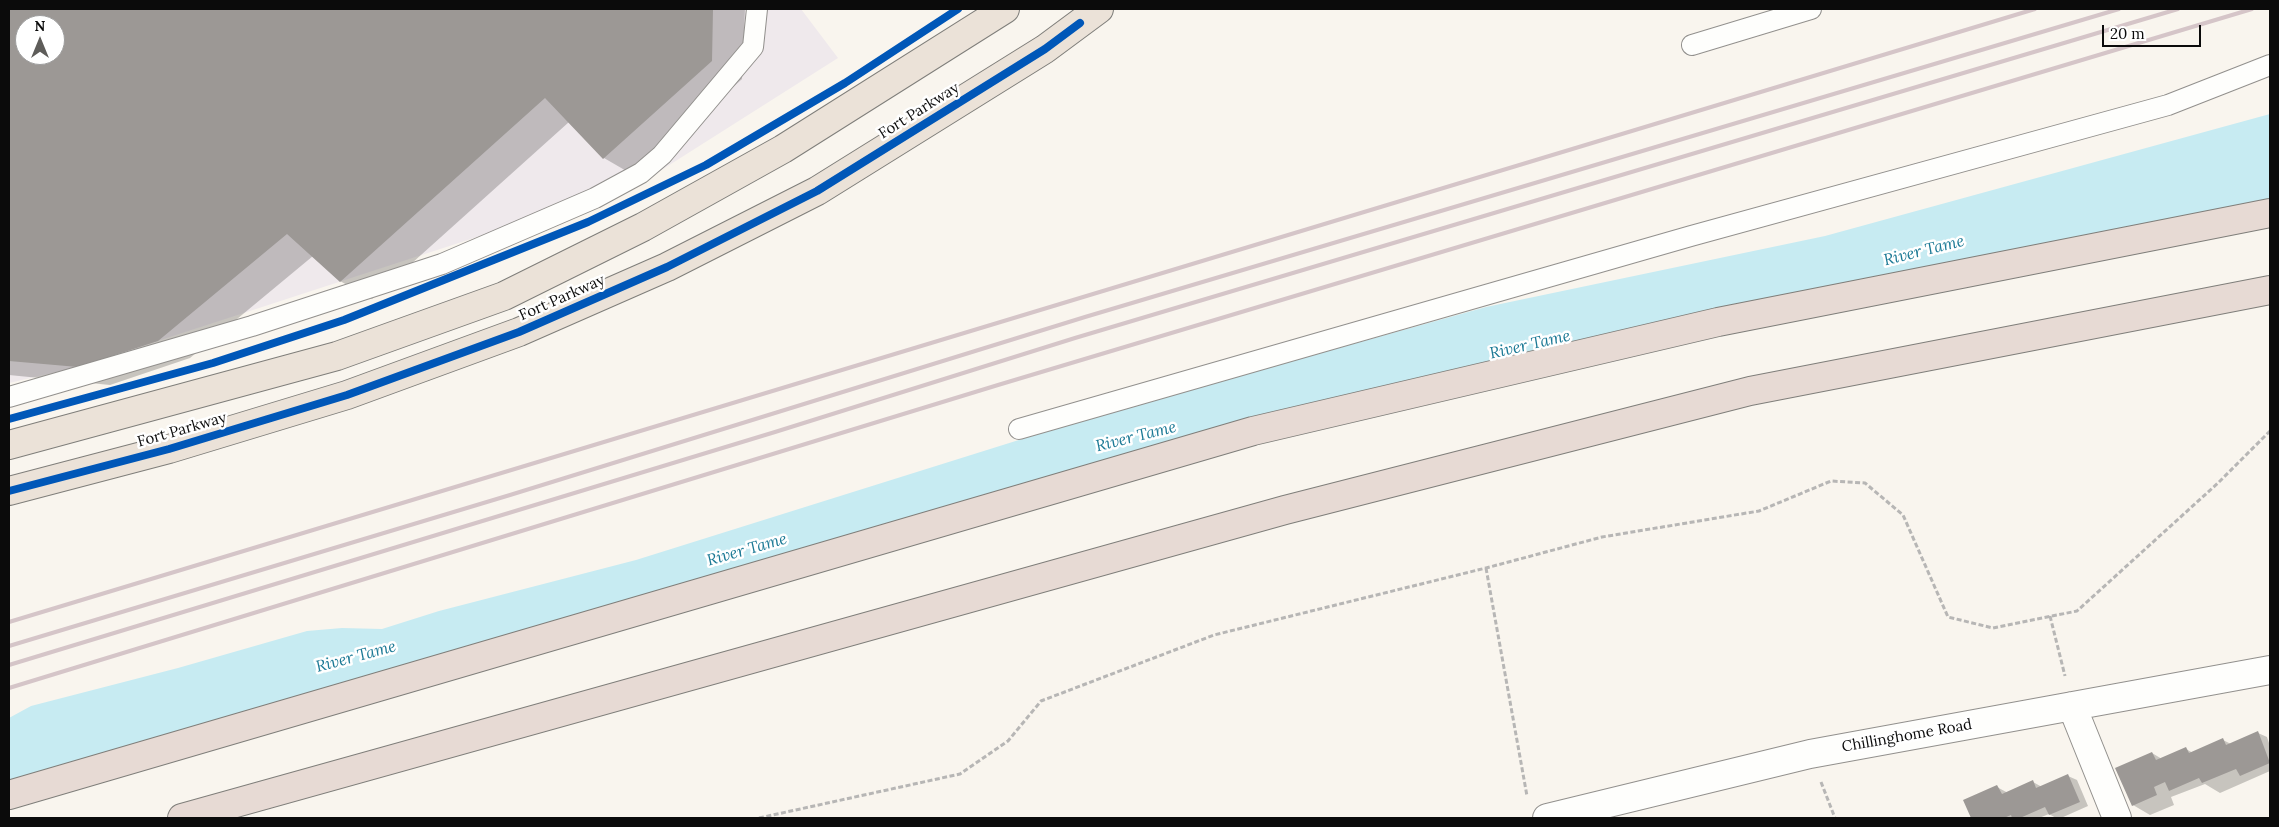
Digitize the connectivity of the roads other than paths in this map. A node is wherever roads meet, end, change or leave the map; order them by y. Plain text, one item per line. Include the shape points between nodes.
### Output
1 (758, 9) edge
2 (1006, 9) edge
3 (1099, 9) edge
4 (1810, 9) edge
5 (1692, 45) dead end
6 (2270, 65) edge
7 (2270, 213) edge
8 (2270, 290) edge
9 (9, 397) edge
10 (1019, 430) dead end
11 (9, 445) edge
12 (9, 491) edge
13 (2270, 670) edge
14 (2072, 706) junction
15 (9, 795) edge
16 (182, 818) edge
17 (1547, 818) edge
18 (2117, 818) edge

1 - 9 lane via 753,47 662,155 641,173 595,198 442,264 252,326
2 - 11 main road, Fort Parkway via 783,149 643,227 504,296 337,356
3 - 12 main road, Fort Parkway via 1045,49 817,191 659,271 519,332 347,395 169,449
4 - 5 lane
6 - 10 lane via 2168,105 1691,236
7 - 15 highway via 1718,322 1253,431
8 - 16 highway via 1750,391 1285,510
13 - 14 street, Chillinghome Road
14 - 17 street, Chillinghome Road via 1810,754
14 - 18 street

